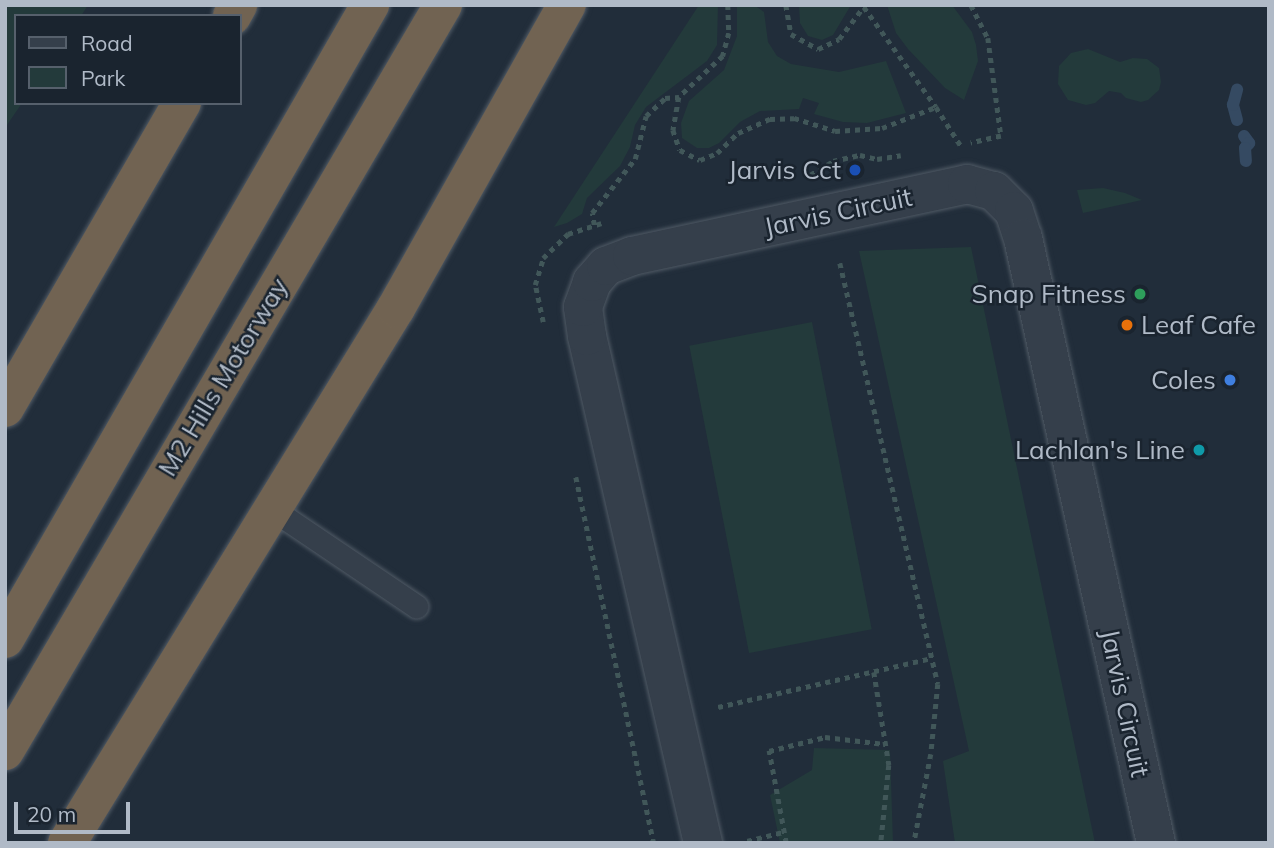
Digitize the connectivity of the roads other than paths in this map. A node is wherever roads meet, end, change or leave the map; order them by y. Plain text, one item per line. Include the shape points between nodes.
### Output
1 (369, 5) edge
2 (443, 5) edge
3 (567, 5) edge
4 (181, 105) edge
5 (5, 408) edge
6 (272, 509) junction
7 (416, 606) dead end
8 (5, 639) edge
9 (5, 751) edge
10 (68, 843) edge
11 (703, 843) edge
12 (1156, 843) edge

1 - 8 highway
2 - 9 highway, M2 Hills Motorway
3 - 6 highway via 396,308
4 - 5 highway
6 - 7 lane
6 - 10 highway
11 - 12 street, Jarvis Circuit via 587,336 583,307 592,282 606,265 632,256 967,184 994,191 1014,211 1023,238

